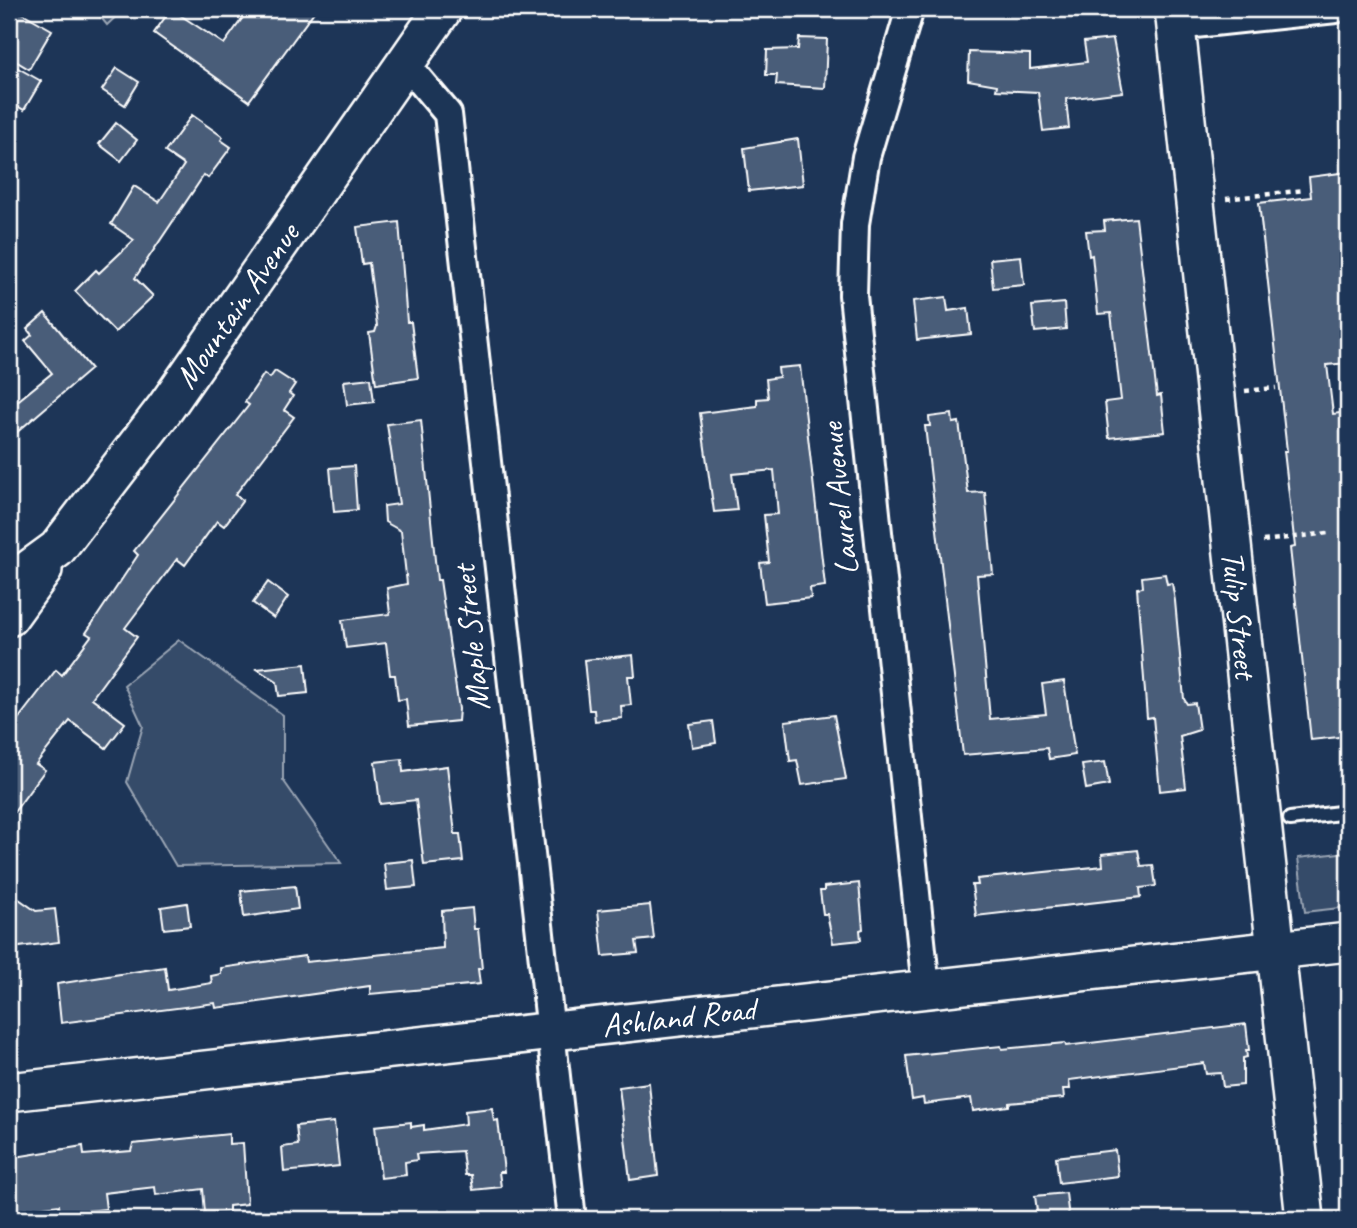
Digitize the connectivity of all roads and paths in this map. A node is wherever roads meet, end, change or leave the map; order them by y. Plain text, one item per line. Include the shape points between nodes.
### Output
1 (443, 9) edge
2 (910, 9) edge
3 (1336, 9) edge
4 (1175, 18) edge
5 (406, 64) junction
6 (1305, 190) dead end
7 (1219, 200) dead end
8 (1276, 388) dead end
9 (1241, 391) dead end
10 (1328, 533) dead end
11 (1258, 542) dead end
12 (57, 549) junction
13 (9, 584) edge
14 (9, 617) edge
15 (1348, 812) edge
16 (1290, 820) dead end
17 (1348, 942) edge
18 (1276, 950) junction
19 (926, 988) junction
20 (551, 1032) junction
21 (9, 1092) edge
22 (572, 1219) edge
23 (1305, 1219) edge

1 - 5 street, Mountain Avenue
2 - 19 street, Laurel Avenue via 866,157 855,224 853,295
3 - 4 street
4 - 18 street, Tulip Street
5 - 12 street, Mountain Avenue via 166,407
5 - 20 street, Maple Street via 448,114
6 - 7 path
8 - 9 path
10 - 11 path
12 - 13 street, Mountain Avenue
12 - 14 street
15 - 16 lane
17 - 18 street, Ashland Road
18 - 19 street, Ashland Road
18 - 23 street, Tulip Street
19 - 20 street, Ashland Road
20 - 21 street, Ashland Road
20 - 22 street, Maple Street

